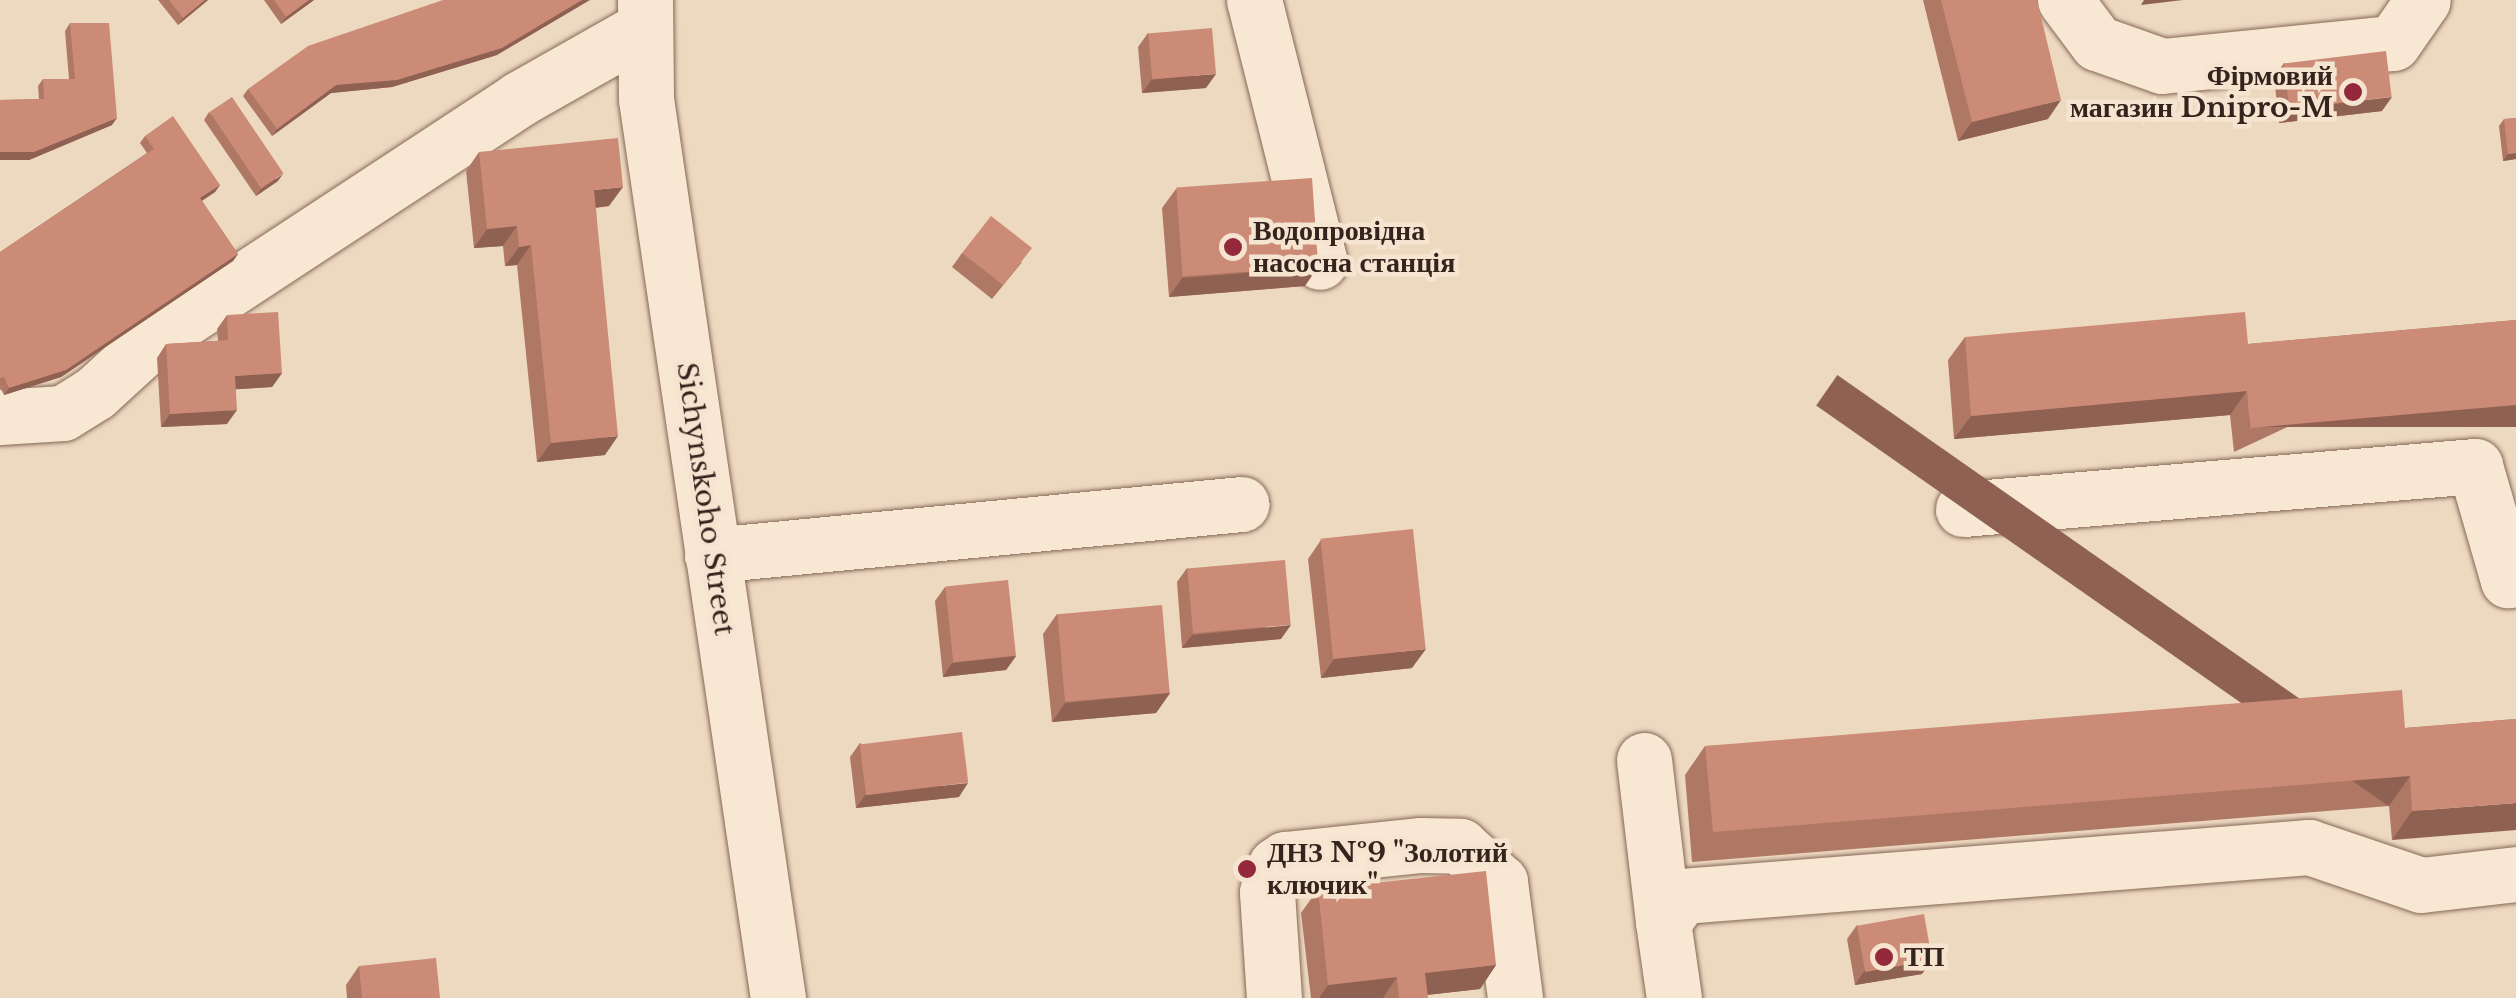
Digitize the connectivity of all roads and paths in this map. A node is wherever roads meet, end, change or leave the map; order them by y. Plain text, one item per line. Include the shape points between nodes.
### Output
1 (1254, 0) edge
2 (2065, 0) edge
3 (2423, 0) edge
4 (643, 15) edge
5 (1320, 262) edge
6 (63, 413) junction
7 (0, 417) edge
8 (0, 451) edge
9 (1242, 504) dead end
10 (1963, 509) dead end
11 (712, 555) junction
12 (2516, 579) edge
13 (1644, 760) dead end
14 (2516, 874) edge
15 (1662, 922) junction
16 (778, 998) edge
17 (1274, 998) edge
18 (1515, 998) edge
19 (1674, 998) edge

1 - 5 street
2 - 3 street via 2097,43 2162,66 2393,43
4 - 6 street via 154,338
4 - 11 street, Sichynskoho Street
6 - 7 street
6 - 8 street
9 - 11 street
10 - 12 street via 2475,466 2508,580
11 - 16 street, Sichynskoho Street
13 - 15 street
14 - 15 street via 2421,885 2309,847 1682,896
15 - 19 street
17 - 18 street via 1267,892 1276,865 1421,846 1460,846 1500,882

